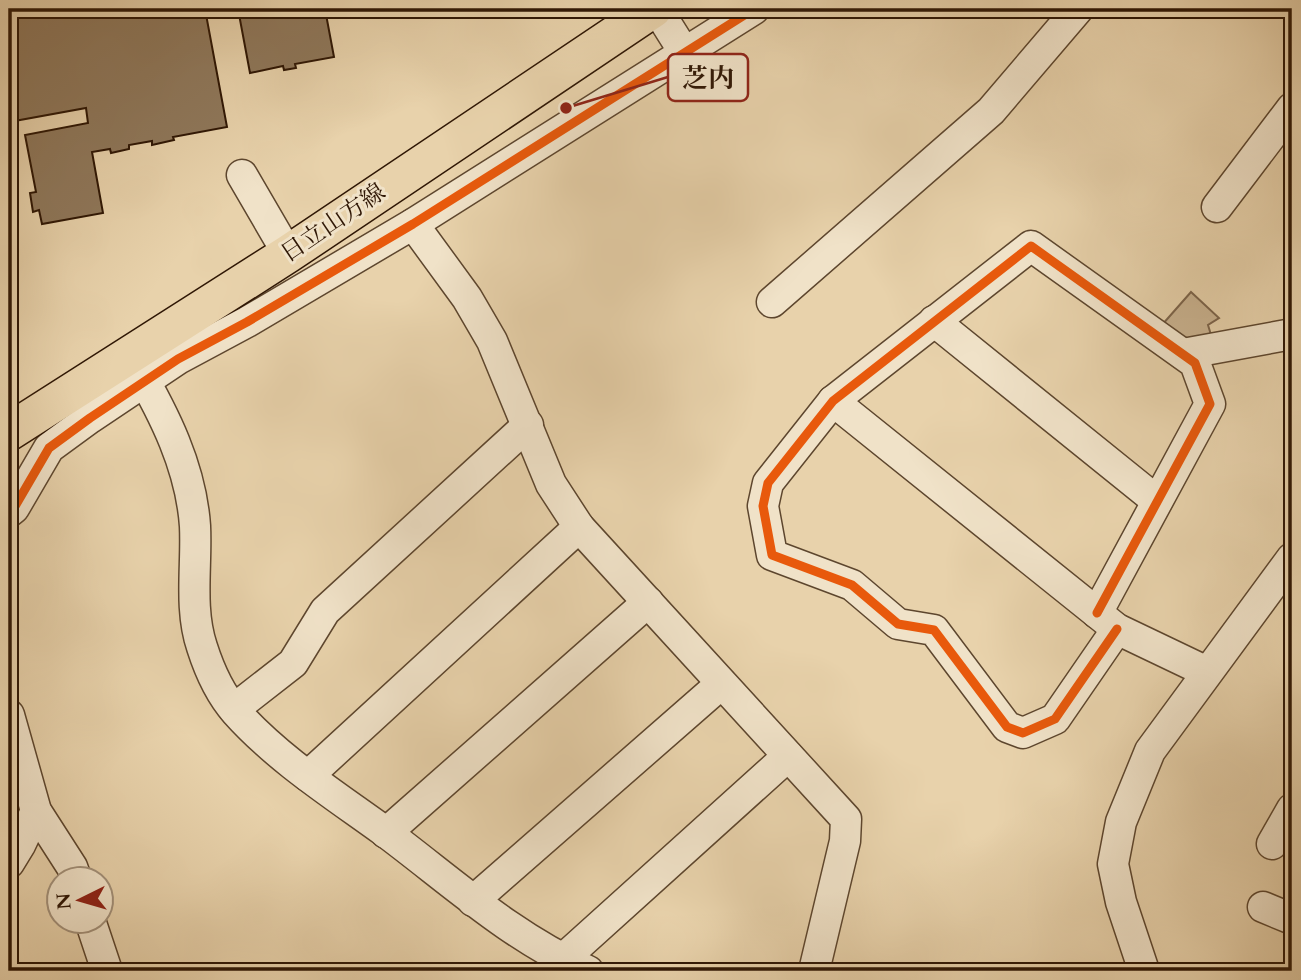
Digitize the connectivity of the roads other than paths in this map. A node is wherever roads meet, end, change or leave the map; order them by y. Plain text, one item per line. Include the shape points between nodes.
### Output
1 (655, 9) edge
2 (754, 9) edge
3 (1078, 9) edge
4 (684, 52) junction
5 (1292, 108) edge
6 (242, 175) dead end
7 (1217, 207) dead end
8 (413, 224) junction
9 (288, 254) junction
10 (772, 302) dead end
11 (934, 321) junction
12 (1292, 334) edge
13 (1182, 354) junction
14 (137, 368) junction
15 (833, 401) junction
16 (528, 425) junction
17 (9, 432) edge
18 (1157, 501) junction
19 (11, 517) edge
20 (579, 527) junction
21 (1292, 558) edge
22 (648, 602) junction
23 (1107, 621) junction
24 (1207, 672) junction
25 (721, 684) junction
26 (234, 709) junction
27 (9, 715) edge
28 (788, 756) junction
29 (308, 776) junction
30 (1292, 808) edge
31 (36, 811) junction
32 (386, 833) junction
33 (1272, 844) dead end
34 (9, 863) edge
35 (70, 864) edge
36 (473, 901) junction
37 (1263, 907) dead end
38 (1292, 919) edge
39 (95, 934) edge
40 (575, 965) edge
41 (107, 971) edge
42 (814, 971) edge
43 (1144, 971) edge

1 - 4 street
1 - 9 main road, 日立山方線
2 - 4 street
3 - 10 street via 991,111
4 - 8 street
5 - 7 street
6 - 9 street
8 - 14 street via 178,359
8 - 16 street via 492,341
9 - 14 main road, 日立山方線
11 - 13 street via 1031,246
11 - 15 street
11 - 18 street
12 - 13 street
13 - 18 street via 1195,363 1210,404
14 - 17 main road, 日立山方線
14 - 19 street via 50,448
14 - 26 street via 182,458 195,527 201,644 212,674
15 - 23 street
15 - 23 street via 768,483 763,506 772,555 852,585 898,624 934,630 1007,727 1023,733 1055,719
16 - 20 street via 551,484
16 - 26 street via 325,611 293,663
18 - 23 street
20 - 22 street
20 - 29 street
21 - 24 street
22 - 25 street
22 - 32 street
23 - 24 street
24 - 43 street via 1150,751 1121,822 1113,864
25 - 28 street
25 - 36 street
26 - 29 street
27 - 31 street
28 - 40 street
28 - 42 street via 846,819
29 - 32 street
30 - 33 street
31 - 34 street
31 - 35 street
32 - 36 street
36 - 40 street via 516,933
37 - 38 street
39 - 41 street

